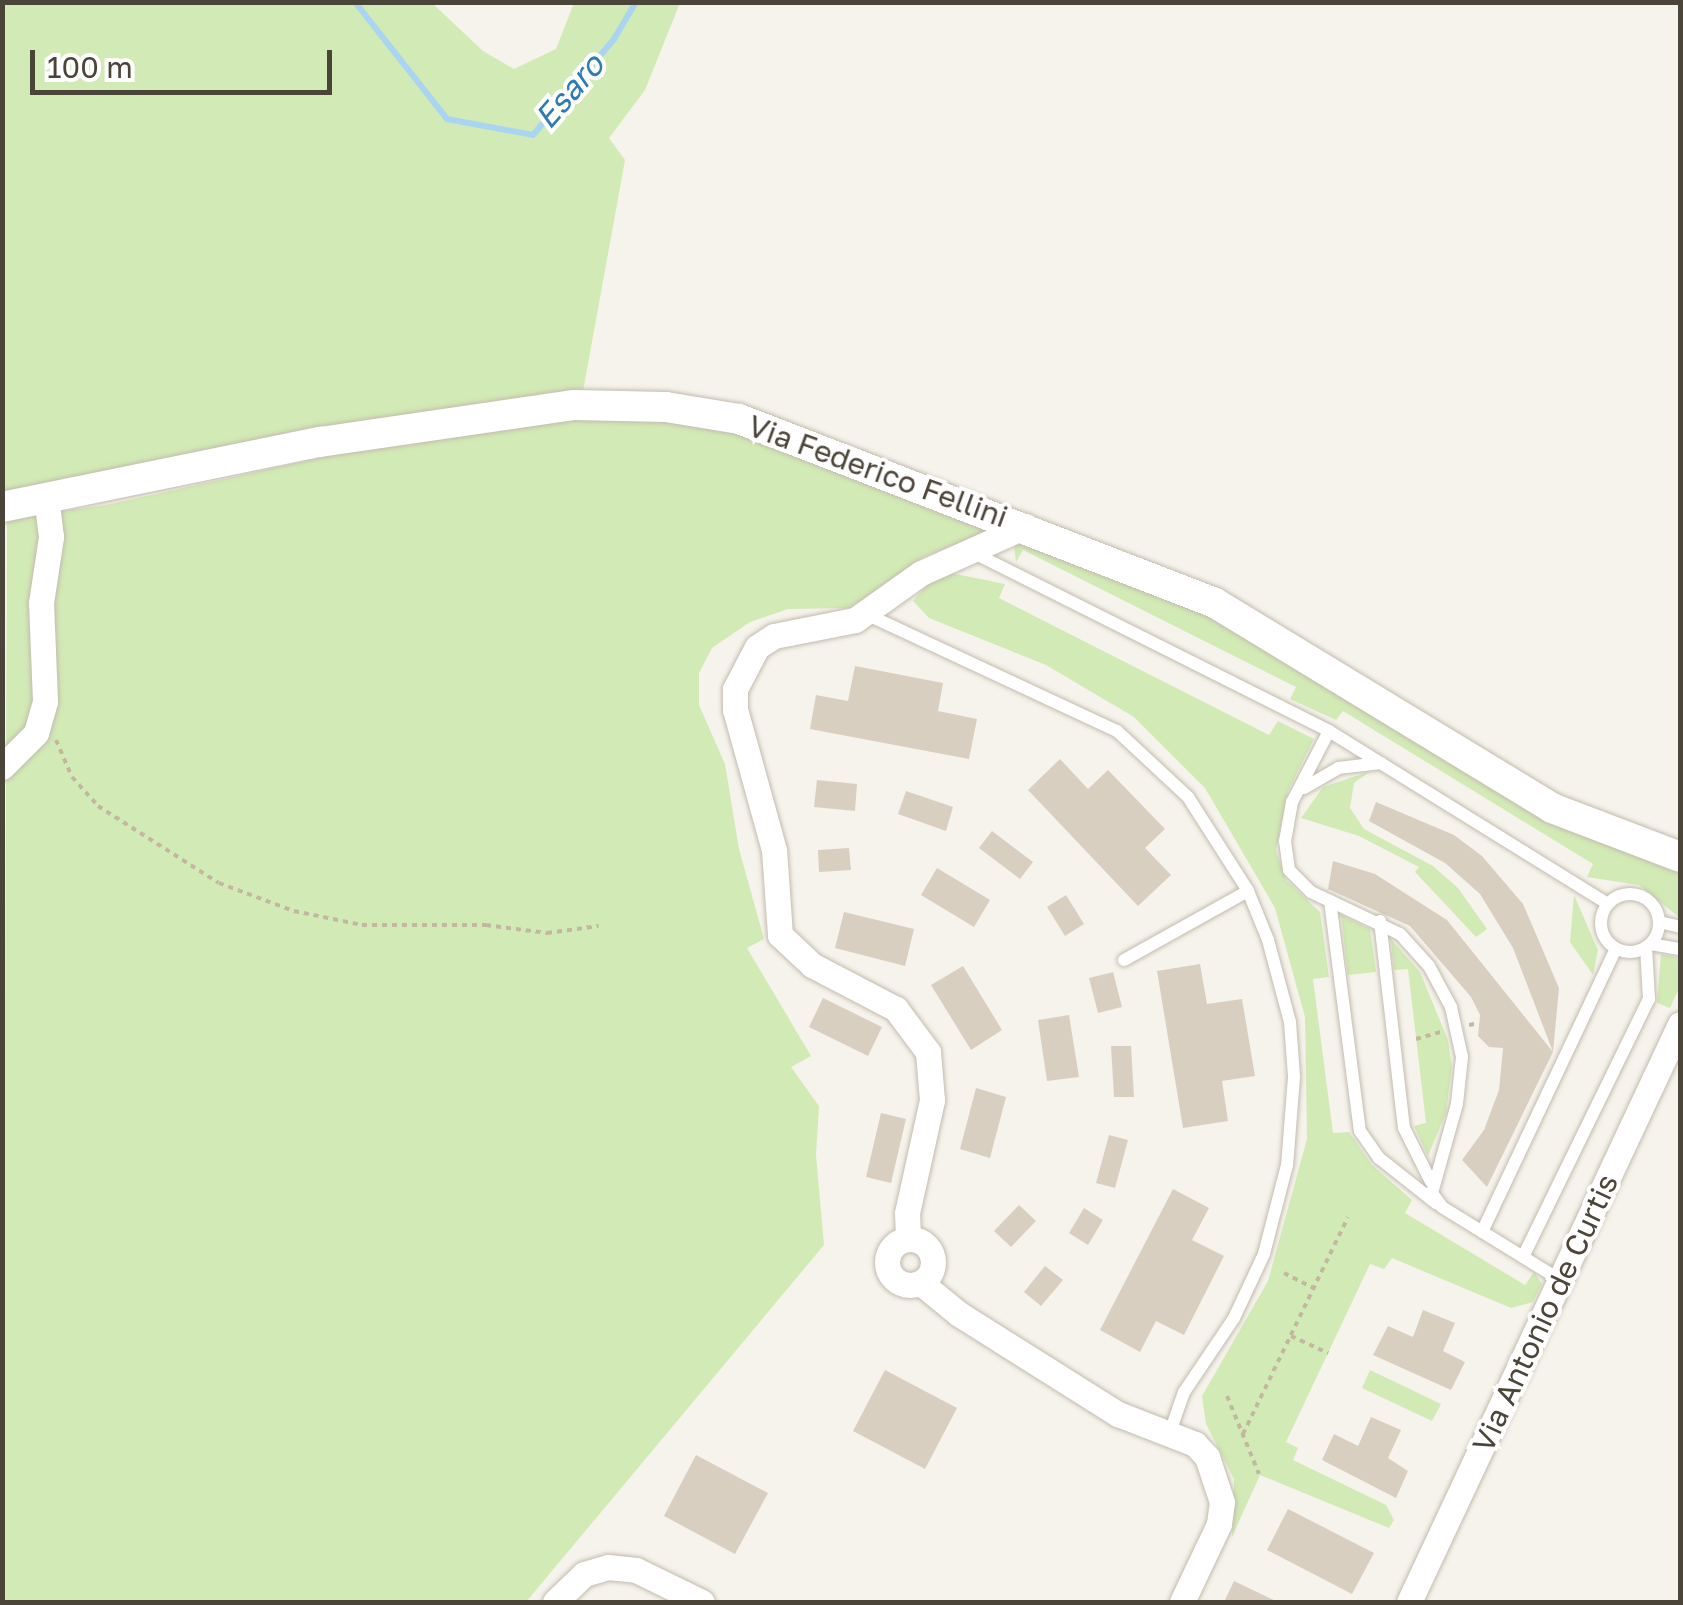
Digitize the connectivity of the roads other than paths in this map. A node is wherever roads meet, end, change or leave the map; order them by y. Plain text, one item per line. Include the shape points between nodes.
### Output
1 (46, 500) junction
2 (2, 507) edge
3 (1026, 526) junction
4 (974, 553) junction
5 (866, 614) junction
6 (1329, 731) junction
7 (1382, 763) junction
8 (2, 767) edge
9 (1295, 796) junction
10 (1680, 858) edge
11 (1248, 891) junction
12 (1330, 901) junction
13 (1608, 904) junction
14 (1380, 921) junction
15 (1659, 922) junction
16 (1680, 926) edge
17 (1649, 946) junction
18 (1616, 949) junction
19 (1680, 949) edge
20 (1124, 960) dead end
21 (1680, 1024) edge
22 (1431, 1182) junction
23 (1442, 1207) junction
24 (1482, 1232) junction
25 (1522, 1256) junction
26 (1560, 1280) junction
27 (1169, 1434) junction
28 (555, 1602) edge
29 (702, 1602) edge
30 (1182, 1602) edge
31 (1409, 1602) edge

1 - 2 street, Via Federico Fellini
1 - 3 street, Via Federico Fellini via 452,420 574,405 648,406 738,419
1 - 8 street via 51,537 40,603 45,701 36,733
3 - 4 street
3 - 10 street, Via Federico Fellini via 1215,602 1552,808
4 - 5 street via 921,573
4 - 6 lane
5 - 11 lane via 1116,731 1188,797
5 - 27 street via 774,636 757,646 735,689 774,850 780,934 812,965 896,1009 928,1052 932,1100 907,1213 908,1239 931,1252 931,1272 921,1283 1118,1414
6 - 7 lane
6 - 9 lane
7 - 9 lane via 1326,772
7 - 13 lane
9 - 12 lane via 1284,841 1289,870
11 - 20 lane
11 - 27 lane via 1290,1022 1294,1077 1287,1165 1264,1254 1234,1318 1184,1392
12 - 14 lane
12 - 23 lane via 1360,1131 1379,1158
13 - 15 lane via 1635,894 1654,907
13 - 18 lane via 1600,923
14 - 22 lane via 1404,1128
14 - 22 lane via 1429,966 1457,1027 1458,1104
15 - 16 lane
15 - 17 lane
17 - 18 lane
17 - 19 lane
17 - 25 lane via 1649,999
18 - 24 lane
21 - 26 street, Via Antonio de Curtis
22 - 23 lane
23 - 24 lane
24 - 25 lane
25 - 26 lane
26 - 31 street, Via Antonio de Curtis
27 - 30 street via 1207,1457 1222,1502
28 - 29 street via 584,1574 608,1567 636,1570

